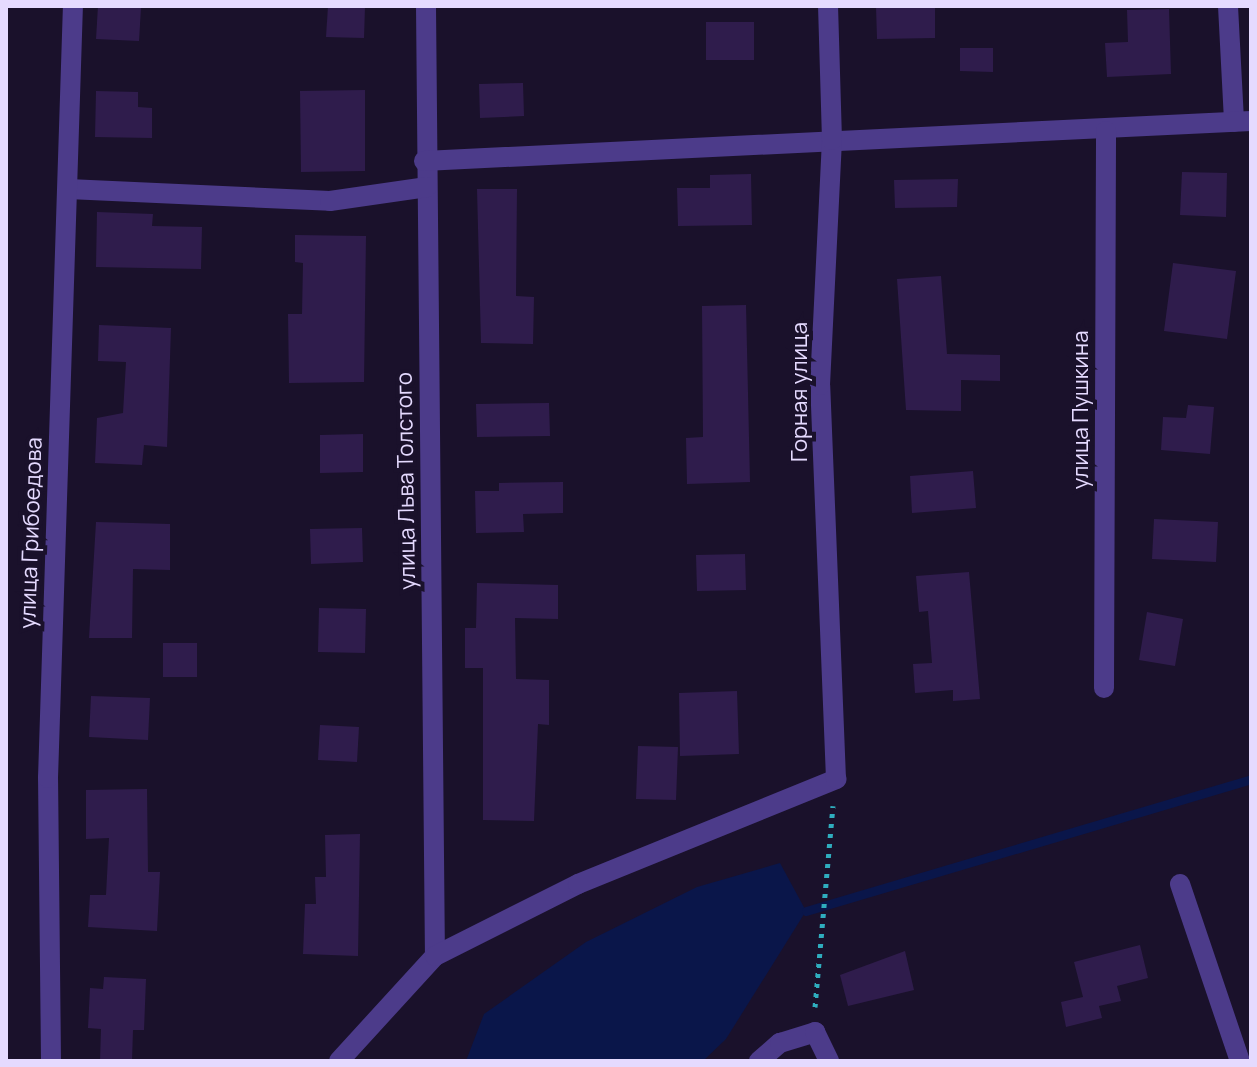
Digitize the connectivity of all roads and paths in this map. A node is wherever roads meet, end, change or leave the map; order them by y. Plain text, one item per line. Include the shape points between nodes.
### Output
1 (73, 6) edge
2 (426, 6) edge
3 (828, 6) edge
4 (1228, 6) edge
5 (1243, 122) edge
6 (1106, 131) junction
7 (832, 140) junction
8 (424, 161) junction
9 (427, 187) junction
10 (68, 189) junction
11 (1104, 688) dead end
12 (836, 779) junction
13 (1180, 884) dead end
14 (435, 956) junction
15 (815, 1032) junction
16 (51, 1061) edge
17 (339, 1061) edge
18 (759, 1061) edge
19 (829, 1061) edge
20 (1240, 1061) edge

1 - 10 street, улица Грибоедова
2 - 8 street, улица Льва Толстого
3 - 7 street, Горная улица
4 - 5 street
5 - 6 street
6 - 7 street
6 - 11 street, улица Пушкина
7 - 8 street
7 - 12 street, Горная улица via 820,385
8 - 9 street, улица Льва Толстого
9 - 10 street via 330,201
9 - 14 street, улица Льва Толстого
10 - 16 street, улица Грибоедова via 48,778
12 - 14 street via 578,884
12 - 15 path via 820,896
13 - 20 street
14 - 17 street
15 - 18 street via 780,1043
15 - 19 street

